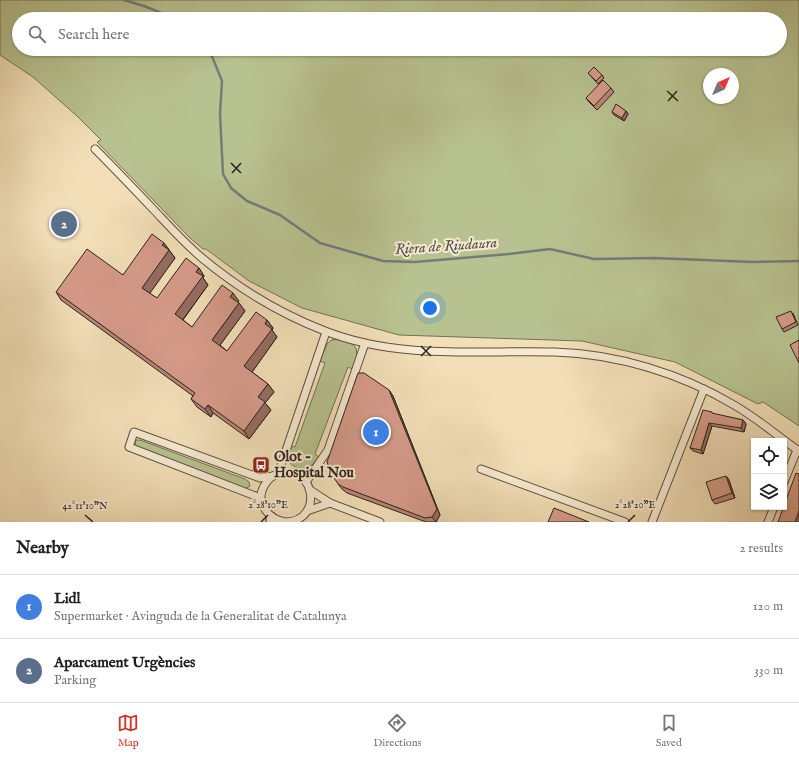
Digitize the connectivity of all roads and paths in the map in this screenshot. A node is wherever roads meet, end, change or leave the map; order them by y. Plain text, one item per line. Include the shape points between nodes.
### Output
1 (95, 149) dead end
2 (326, 332) junction
3 (365, 343) junction
4 (704, 389) junction
5 (798, 451) edge
6 (481, 469) dead end
7 (275, 475) junction
8 (787, 475) edge
9 (306, 482) junction
10 (310, 490) junction
11 (330, 503) junction
12 (263, 506) junction
13 (773, 510) edge
14 (307, 511) junction
15 (271, 519) edge
16 (285, 522) edge
17 (290, 522) edge
18 (380, 522) edge
19 (625, 522) edge
20 (652, 522) edge
21 (768, 522) edge

1 - 2 street via 202,258 260,300
2 - 3 street
2 - 7 street
3 - 4 street via 410,351 555,352 591,356 642,366
3 - 9 street via 328,450
4 - 5 street via 736,406
4 - 20 street
5 - 8 street
6 - 19 street
7 - 9 street via 289,472
7 - 12 street via 264,486
7 - 12 street via 260,478 134,432 129,447 258,497
9 - 10 street
10 - 11 street
10 - 14 street
11 - 14 street
11 - 18 street
12 - 15 street
13 - 21 street
14 - 17 street
15 - 16 street
16 - 17 street

